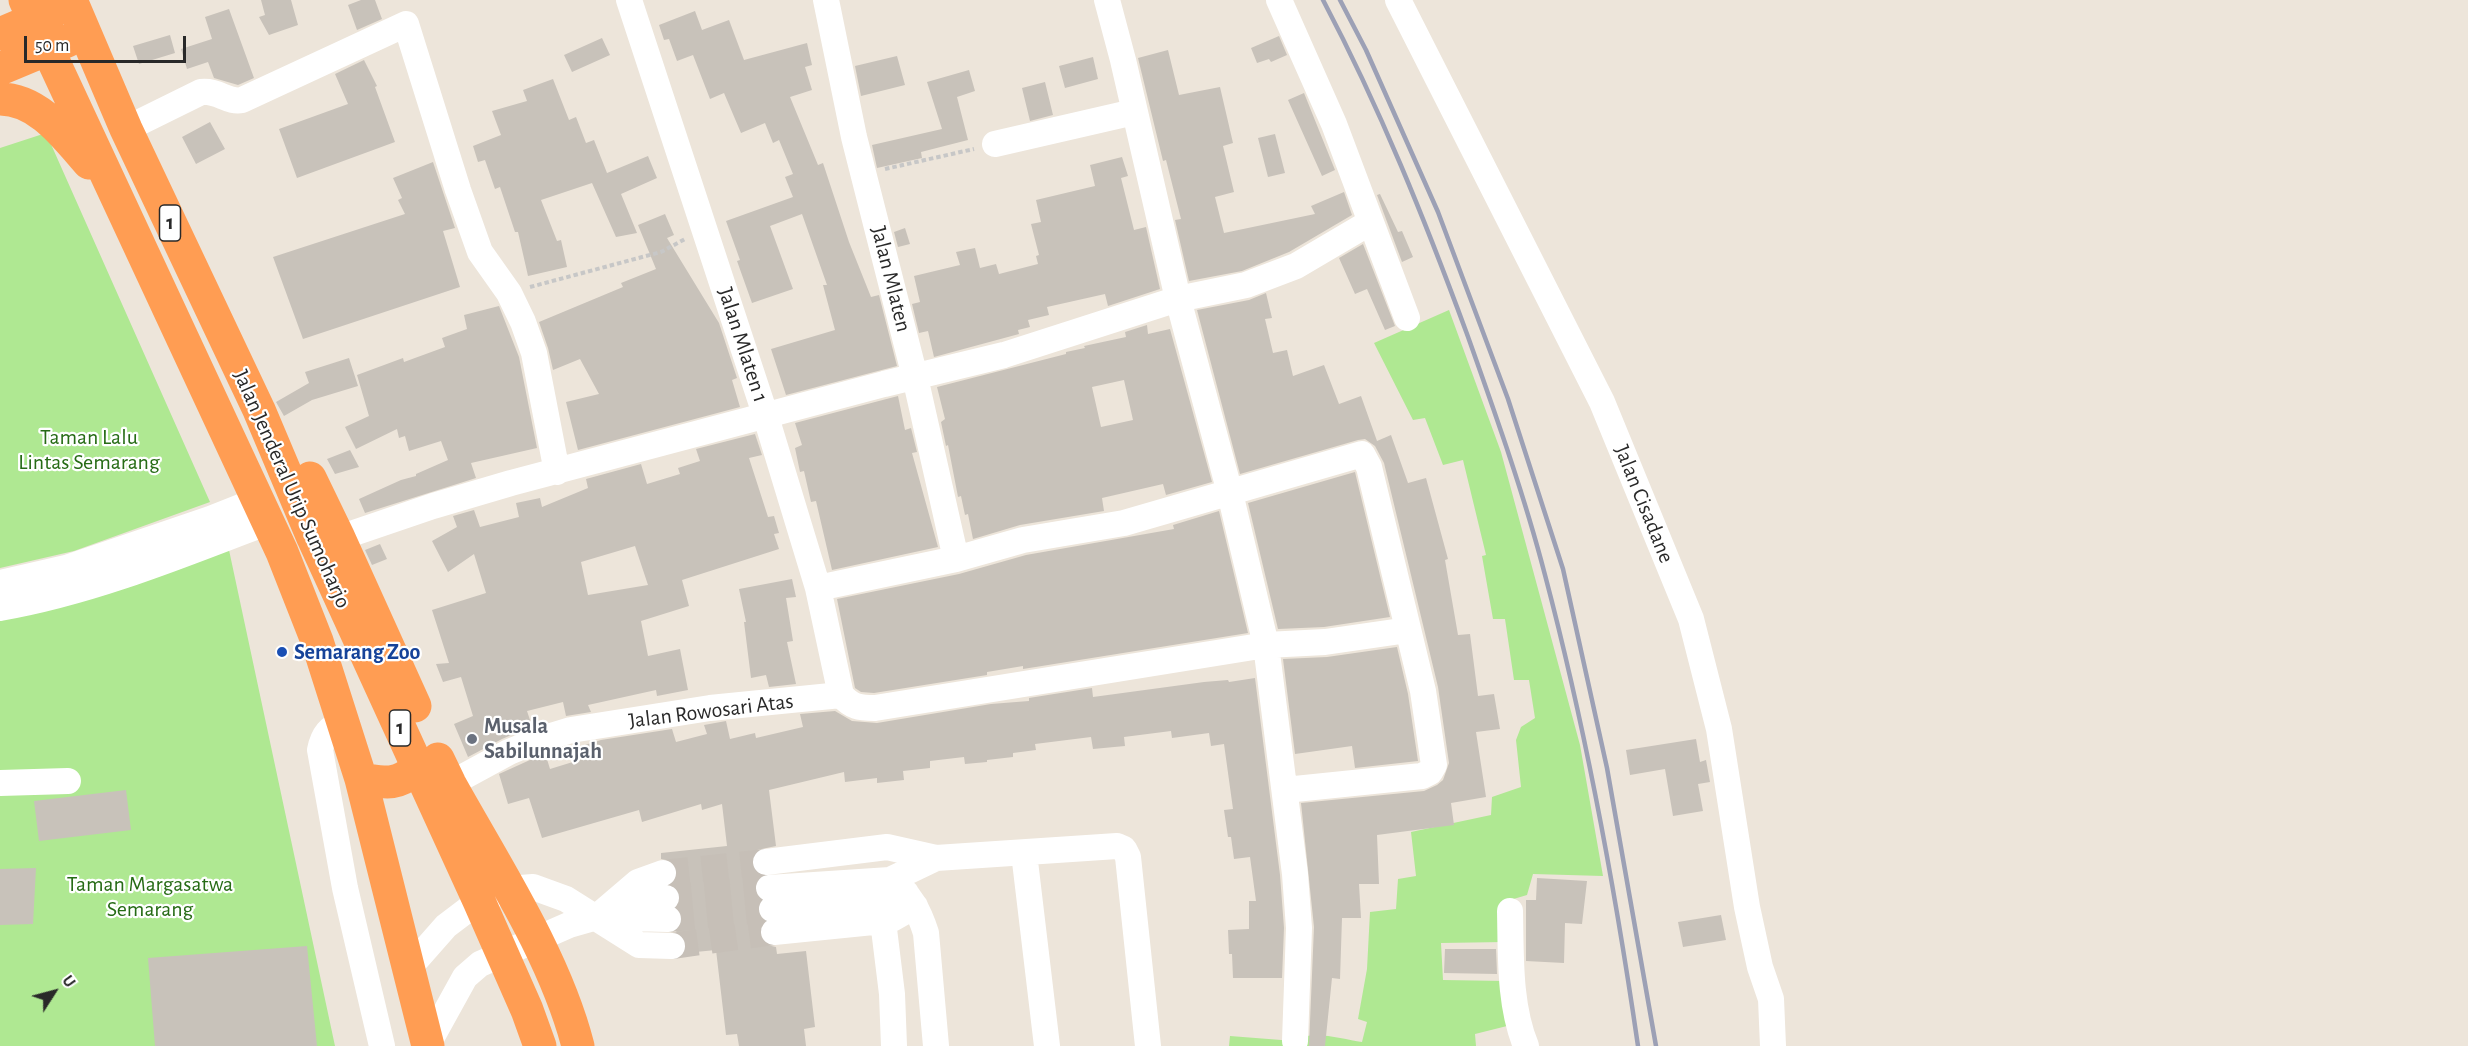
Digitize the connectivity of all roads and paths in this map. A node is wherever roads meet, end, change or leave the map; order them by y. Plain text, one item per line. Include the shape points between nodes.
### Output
1 (629, 0) edge
2 (826, 0) edge
3 (1107, 0) edge
4 (1279, 0) edge
5 (1398, 0) edge
6 (72, 2) edge
7 (35, 23) edge
8 (85, 33) junction
9 (0, 34) edge
10 (0, 69) edge
11 (0, 99) edge
12 (1134, 112) junction
13 (126, 129) junction
14 (995, 144) joint
15 (864, 174) junction
16 (114, 192) junction
17 (1369, 223) junction
18 (705, 227) junction
19 (508, 293) junction
20 (1178, 299) junction
21 (1407, 318) dead end
22 (915, 377) junction
23 (766, 417) junction
24 (557, 472) junction
25 (1230, 493) junction
26 (263, 511) junction
27 (326, 538) junction
28 (282, 552) junction
29 (956, 559) junction
30 (0, 583) edge
31 (818, 588) junction
32 (0, 608) edge
33 (1408, 630) junction
34 (1266, 645) junction
35 (841, 695) junction
36 (344, 722) junction
37 (416, 763) junction
38 (361, 779) junction
39 (68, 781) dead end
40 (0, 783) edge
41 (450, 784) junction
42 (1286, 790) junction
43 (1024, 853) junction
44 (936, 858) junction
45 (766, 862) tunnel mouth
46 (663, 873) tunnel mouth
47 (904, 893) junction
48 (494, 895) junction
49 (667, 909) tunnel mouth
50 (1510, 911) dead end
51 (605, 912) junction
52 (883, 921) junction
53 (535, 939) junction
54 (672, 946) tunnel mouth
55 (503, 954) junction
56 (409, 968) junction
57 (1295, 1041) dead end
58 (428, 1045) edge
59 (382, 1046) edge
60 (540, 1046) edge
61 (578, 1046) edge
62 (894, 1046) edge
63 (936, 1046) edge
64 (1047, 1046) edge
65 (1148, 1046) edge
66 (1526, 1046) edge
67 (1773, 1046) edge

1 - 18 street, Jalan Mlaten 1
2 - 15 street, Jalan Mlaten
3 - 12 street
4 - 17 street via 1334,124
5 - 67 street, Jalan Cisadane via 1602,402 1691,619 1719,729 1747,907 1771,999
6 - 7 highway
6 - 8 highway, Jalan Jenderal Urip Sumoharjo / 1
7 - 8 highway
7 - 9 highway
7 - 10 highway
7 - 16 highway, Jalan Jenderal Urip Sumoharjo / 1
8 - 13 highway, Jalan Jenderal Urip Sumoharjo / 1
11 - 16 highway via 12,99 50,119
12 - 14 street
12 - 20 street
13 - 19 street via 201,92 242,100 406,24 480,252
13 - 27 highway, Jalan Jenderal Urip Sumoharjo / 1 via 259,410 296,450
14 - 15 path
15 - 22 street, Jalan Mlaten
16 - 26 highway, Jalan Jenderal Urip Sumoharjo / 1
17 - 20 street via 1296,266 1246,285
17 - 21 street
18 - 19 path via 661,252
18 - 23 street, Jalan Mlaten 1
19 - 24 street via 534,354
20 - 22 street via 1004,355
20 - 25 street
22 - 23 street
22 - 29 street, Jalan Mlaten
23 - 24 street
23 - 31 street, Jalan Mlaten 1
24 - 27 street
25 - 29 street via 1124,523 1023,540
25 - 33 street via 1362,454 1370,467
25 - 34 street
26 - 28 highway, Jalan Jenderal Urip Sumoharjo / 1
26 - 30 street via 210,519 66,568
26 - 32 street via 131,572 30,603
27 - 28 highway
27 - 37 highway, Jalan Jenderal Urip Sumoharjo / 1
27 - 41 highway
28 - 36 highway, Jalan Jenderal Urip Sumoharjo / 1
29 - 31 street
31 - 35 street, Jalan Mlaten 1
33 - 34 street via 1325,642
33 - 42 street via 1430,731 1434,765 1430,772
34 - 35 street via 875,708 849,705
34 - 42 street
35 - 41 street, Jalan Rowosari Atas via 710,708 571,730 509,752
36 - 38 highway, Jalan Jenderal Urip Sumoharjo / 1
36 - 59 street via 329,730 320,750 345,888
37 - 38 highway via 414,770 397,782
37 - 48 highway, Jalan Jenderal Urip Sumoharjo / 1
38 - 56 highway, Jalan Jenderal Urip Sumoharjo / 1
39 - 40 street
41 - 48 highway
42 - 57 street via 1299,928
43 - 44 street
43 - 64 street
43 - 65 street via 1117,846 1124,849 1128,857
44 - 45 street via 888,847
44 - 47 street
46 - 51 street via 638,882
47 - 52 street via 892,919
47 - 52 street via 772,910
47 - 63 street via 926,933
48 - 51 street via 533,887
48 - 53 highway
48 - 55 highway, Jalan Jenderal Urip Sumoharjo / 1
48 - 56 street via 440,933
49 - 51 street
50 - 66 street via 1514,995
51 - 53 street
51 - 54 street via 627,939 639,945
52 - 62 street
53 - 55 street
53 - 61 highway
55 - 58 street via 480,964 465,977
55 - 60 highway, Jalan Jenderal Urip Sumoharjo / 1
56 - 58 highway, Jalan Jenderal Urip Sumoharjo / 1

